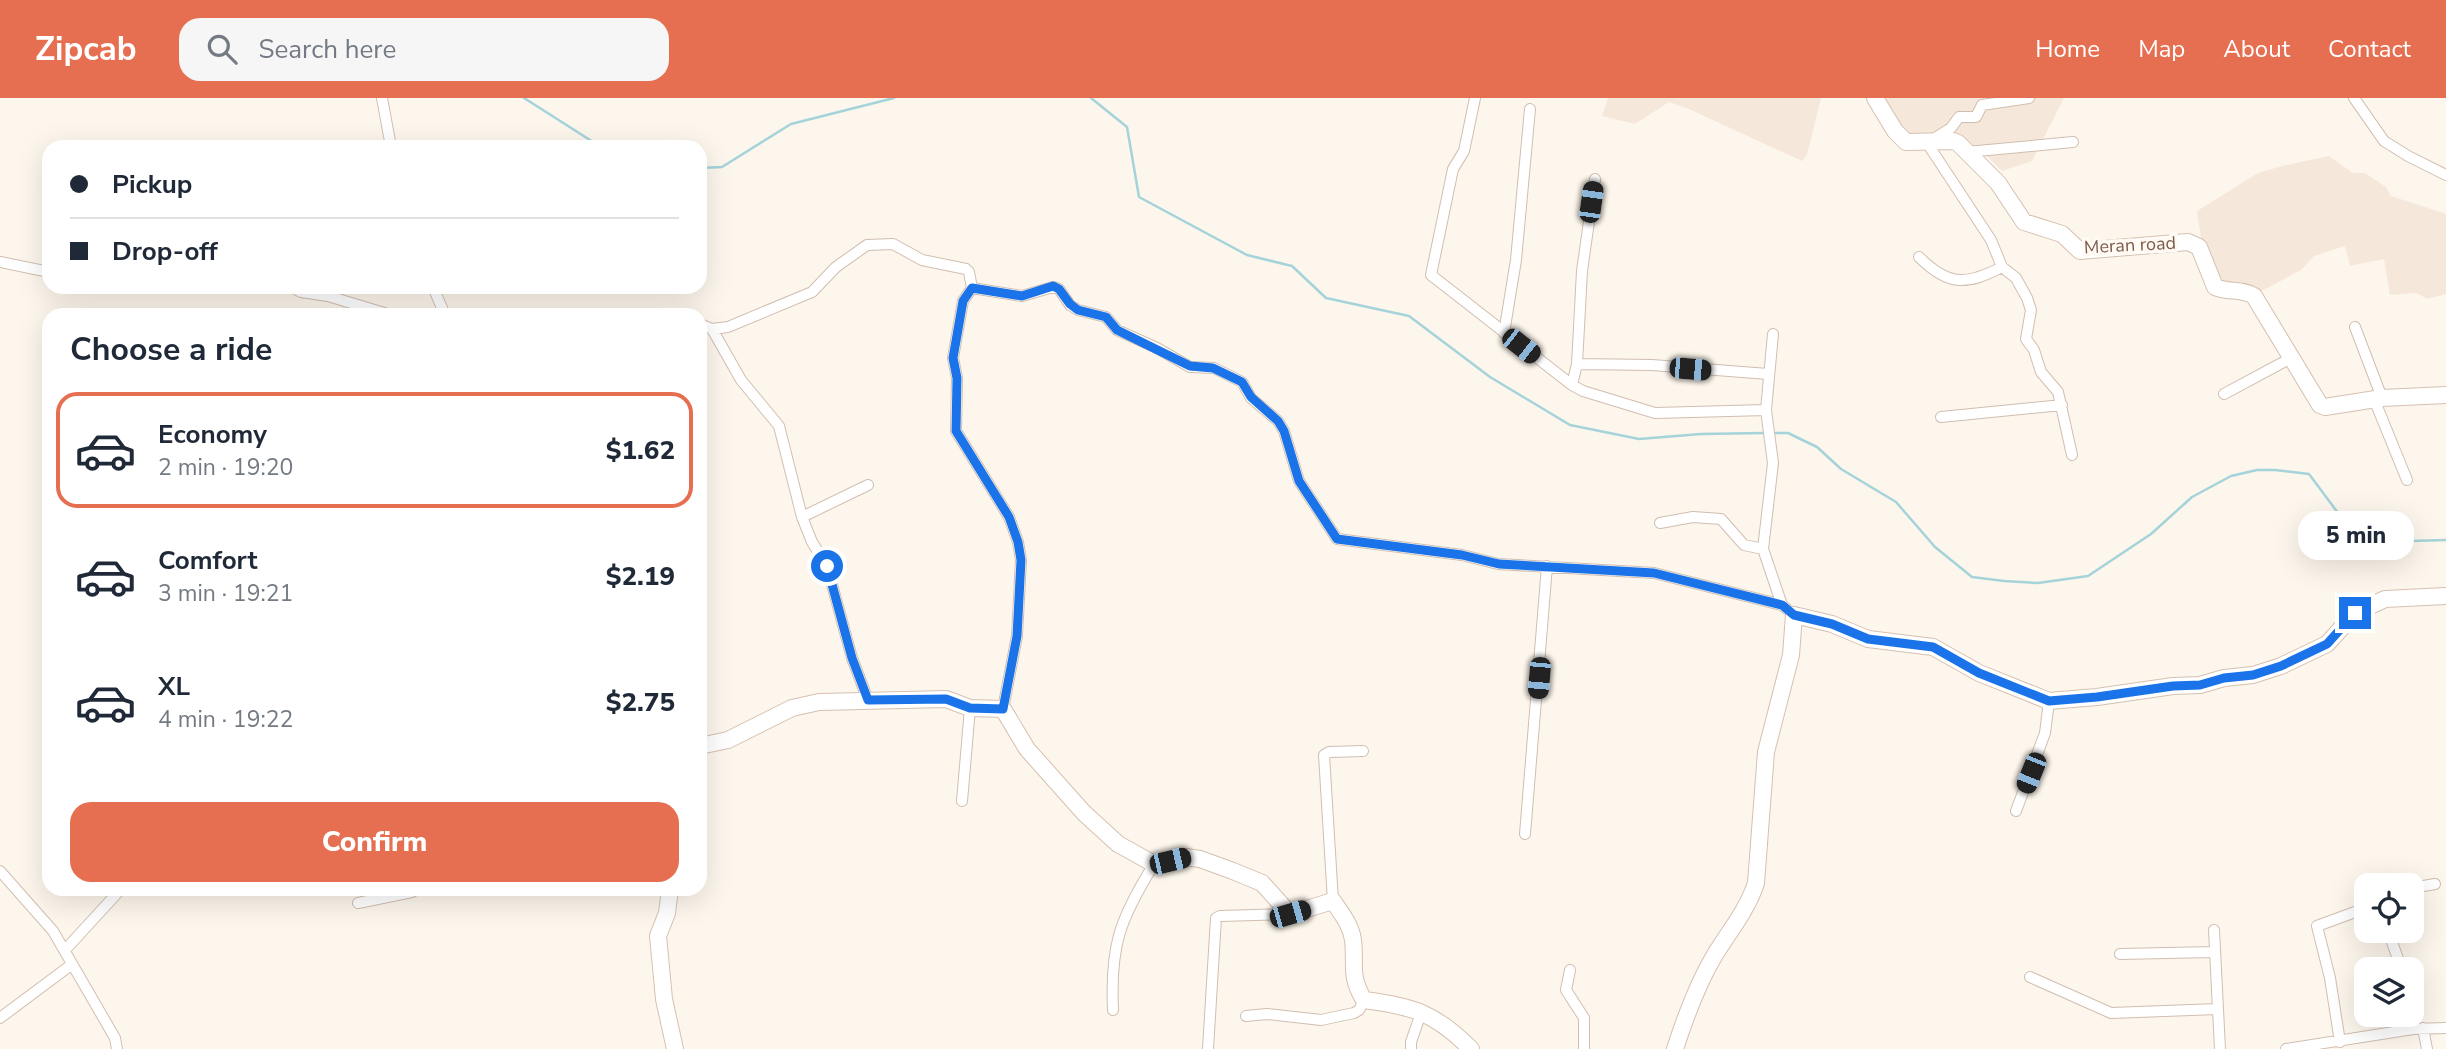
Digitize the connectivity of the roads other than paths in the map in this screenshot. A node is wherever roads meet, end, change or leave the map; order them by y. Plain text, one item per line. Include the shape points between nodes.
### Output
1 (383, 98) edge
2 (1475, 98) edge
3 (1875, 98) edge
4 (2029, 98) edge
5 (2354, 98) edge
6 (1530, 109) dead end
7 (390, 140) edge
8 (2073, 142) dead end
9 (1927, 143) junction
10 (1967, 152) junction
11 (2446, 175) edge
12 (1595, 179) dead end
13 (1919, 257) dead end
14 (0, 262) edge
15 (2002, 267) junction
16 (42, 271) edge
17 (972, 288) junction
18 (314, 294) edge
19 (368, 308) edge
20 (707, 327) edge
21 (2356, 327) dead end
22 (712, 329) junction
23 (1504, 332) junction
24 (1773, 334) dead end
25 (2291, 358) junction
26 (1577, 364) junction
27 (1768, 374) junction
28 (1572, 385) junction
29 (2224, 394) dead end
30 (2446, 395) edge
31 (2378, 399) junction
32 (2062, 405) junction
33 (1766, 410) junction
34 (1941, 416) dead end
35 (2072, 455) dead end
36 (2407, 480) dead end
37 (868, 485) dead end
38 (802, 517) junction
39 (1660, 523) dead end
40 (1763, 549) junction
41 (1547, 566) junction
42 (2446, 596) edge
43 (1788, 610) junction
44 (868, 700) junction
45 (2049, 701) junction
46 (970, 708) junction
47 (1003, 709) junction
48 (707, 744) edge
49 (1363, 751) dead end
50 (962, 801) dead end
51 (2016, 811) dead end
52 (1525, 834) dead end
53 (1154, 864) junction
54 (0, 871) edge
55 (2435, 884) dead end
56 (2424, 886) edge
57 (115, 896) edge
58 (392, 896) edge
59 (669, 896) edge
60 (1333, 901) junction
61 (358, 903) dead end
62 (2354, 912) edge
63 (1290, 914) junction
64 (2214, 930) dead end
65 (65, 950) junction
66 (2215, 952) junction
67 (2120, 954) dead end
68 (71, 965) junction
69 (1570, 970) dead end
70 (2030, 977) dead end
71 (1364, 1000) junction
72 (2218, 1009) junction
73 (1113, 1010) dead end
74 (1421, 1013) junction
75 (1246, 1016) dead end
76 (0, 1018) edge
77 (2418, 1028) junction
78 (2446, 1028) edge
79 (2340, 1042) junction
80 (117, 1049) edge
81 (675, 1049) edge
82 (1208, 1049) edge
83 (1411, 1049) edge
84 (1471, 1049) edge
85 (1584, 1049) edge
86 (1675, 1049) edge
87 (2220, 1049) edge
88 (2286, 1049) edge
89 (2427, 1049) edge

1 - 7 street
2 - 23 street via 1464,151 1452,169 1431,275
3 - 9 street, Meran road via 1899,136 1906,142
4 - 9 street via 1982,106 1976,117 1959,117
5 - 11 street via 2384,141
6 - 23 street via 1516,260
8 - 10 street
9 - 10 street, Meran road via 1953,141
9 - 15 street via 1991,240
10 - 25 street, Meran road via 1998,183 2024,222 2062,234 2080,251 2194,243 2215,287 2254,296
12 - 26 street via 1582,271
13 - 15 street via 1958,282 1982,278
14 - 16 street
15 - 32 street via 2027,298 2031,310 2026,339 2040,372 2058,392
17 - 22 street via 965,270 922,260 894,244 867,245 812,292
17 - 41 street via 1022,296 1053,286 1078,310 1106,317 1117,330 1190,366 1213,368 1242,382 1251,397 1278,421 1299,481 1337,539 1499,564
17 - 47 street via 963,301 953,358 956,431 1009,517 1021,560 1017,636
18 - 19 street
20 - 22 street
21 - 31 street
22 - 38 street via 741,380 779,426
23 - 28 street
24 - 27 street
25 - 29 street
25 - 31 street, Meran road via 2320,405
26 - 27 street
26 - 28 street
27 - 33 street
28 - 33 street via 1655,413
30 - 31 street, Meran road
31 - 36 street
32 - 34 street
32 - 35 street
33 - 40 street via 1773,463
37 - 38 street
38 - 44 street via 827,566
39 - 40 street via 1693,517 1721,519 1744,545
40 - 43 street
41 - 43 street via 1654,573
41 - 52 street
42 - 45 street via 2385,599 2355,613 2327,644 2253,675
43 - 45 street via 1868,639 1933,647 1979,673
43 - 86 street via 1791,655 1766,752 1755,883 1712,959
44 - 46 street via 946,699
44 - 48 street via 807,703 728,740
45 - 51 street via 2045,733
46 - 47 street
46 - 50 street
47 - 53 street via 1027,749 1084,813 1118,844
49 - 60 street via 1324,755
53 - 63 street via 1186,857 1233,871 1262,883
53 - 73 street via 1130,901 1115,943
54 - 65 street via 54,931
55 - 56 street
57 - 65 street
58 - 61 street
59 - 81 street via 658,936
60 - 63 street
60 - 71 street via 1349,925 1355,985
62 - 79 street via 2318,926
63 - 82 street via 1216,918
64 - 66 street
65 - 68 street
66 - 67 street
66 - 72 street
68 - 76 street
68 - 80 street via 115,1038
69 - 85 street via 1566,990 1584,1018
70 - 72 street via 2111,1013
71 - 74 street
71 - 75 street via 1354,1013 1321,1020
72 - 87 street
74 - 83 street
74 - 84 street via 1450,1028
77 - 78 street
77 - 79 street
77 - 89 street
79 - 88 street

